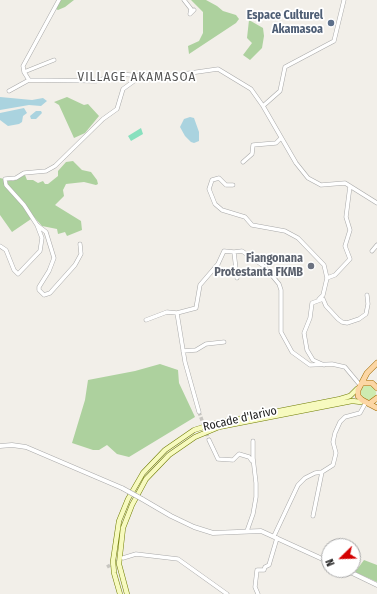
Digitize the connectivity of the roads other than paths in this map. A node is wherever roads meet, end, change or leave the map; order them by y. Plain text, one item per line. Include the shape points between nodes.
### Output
1 (59, 0) edge
2 (184, 0) edge
3 (344, 0) edge
4 (194, 10) dead end
5 (54, 60) dead end
6 (24, 72) junction
7 (141, 76) junction
8 (29, 80) junction
9 (9, 91) dead end
10 (263, 106) junction
11 (281, 138) junction
12 (243, 162) dead end
13 (233, 185) dead end
14 (350, 186) junction
15 (377, 203) edge
16 (37, 225) junction
17 (80, 244) dead end
18 (377, 245) edge
19 (0, 246) edge
20 (372, 251) dead end
21 (234, 252) junction
22 (237, 278) dead end
23 (327, 278) junction
24 (367, 295) dead end
25 (319, 299) junction
26 (177, 313) junction
27 (146, 320) dead end
28 (224, 342) dead end
29 (183, 351) junction
30 (377, 363) edge
31 (324, 365) junction
32 (370, 369) junction
33 (375, 385) edge
34 (360, 386) junction
35 (377, 398) edge
36 (365, 403) junction
37 (377, 408) edge
38 (199, 412) tunnel mouth
39 (209, 440) tunnel mouth
40 (253, 441) dead end
41 (0, 446) edge
42 (253, 464) junction
43 (322, 472) junction
44 (313, 516) dead end
45 (247, 531) junction
46 (275, 537) junction
47 (123, 558) tunnel mouth
48 (321, 558) edge
49 (361, 577) edge
50 (377, 585) edge
51 (222, 591) junction
52 (120, 594) edge
53 (127, 594) edge
54 (218, 594) edge
55 (227, 594) edge
56 (258, 594) edge

1 - 6 street via 23,66
2 - 4 street via 191,9 190,14
3 - 10 street via 334,41 285,67 280,91
5 - 6 street
6 - 8 street
7 - 8 street via 124,74 96,81
7 - 10 street via 176,75 218,69 246,85
7 - 16 street via 123,89 117,109 55,166 6,179 6,185
8 - 9 street
10 - 11 street
11 - 12 street via 276,143 253,144 252,154
11 - 14 street via 308,178 321,185 340,183
13 - 23 street via 226,185 219,178 212,180 209,189 215,204 222,210 245,217 252,225 285,231 298,238 324,265
14 - 15 street
14 - 23 street via 346,217 350,230 345,246 350,259 335,275
16 - 17 street via 46,232 54,258 39,287 44,295 50,293 75,265 81,254
16 - 19 street via 42,238 40,251 18,274 6,250
18 - 20 street
21 - 22 street
21 - 26 street via 224,251 218,264 200,285 196,308
21 - 31 street via 242,250 265,267 279,284 281,332 292,352 310,365
23 - 25 street via 323,295
24 - 25 street via 366,314 347,323 342,322 326,306 323,299
25 - 31 street via 311,305 304,338 309,355
26 - 27 street via 167,312
26 - 29 street
28 - 29 street
29 - 38 street
30 - 32 main road
31 - 34 street via 345,367
32 - 33 main road via 369,377
32 - 34 main road
33 - 34 main road
34 - 36 main road via 358,396
34 - 36 main road via 357,396
34 - 52 main road, Rocade d'Iarivo via 350,396 340,399 194,430 164,450 143,473 119,521 113,561
35 - 36 main road
36 - 37 main road
36 - 43 street via 360,413 340,422 335,433 336,453 333,465
36 - 53 main road, Rocade d'Iarivo via 352,400 218,427 195,437 169,454 146,479 123,528 119,564
39 - 42 street via 218,459 233,460 238,454 250,457
40 - 42 street
41 - 45 street, bridge via 26,447 122,488 185,523 213,533
42 - 45 street via 256,497
43 - 44 street
43 - 46 street via 310,476 298,485
45 - 46 street via 262,531
46 - 48 street
46 - 56 street via 269,565 264,570 257,570 255,586
47 - 51 street via 136,554 178,559
49 - 50 street
51 - 54 street
51 - 55 street

